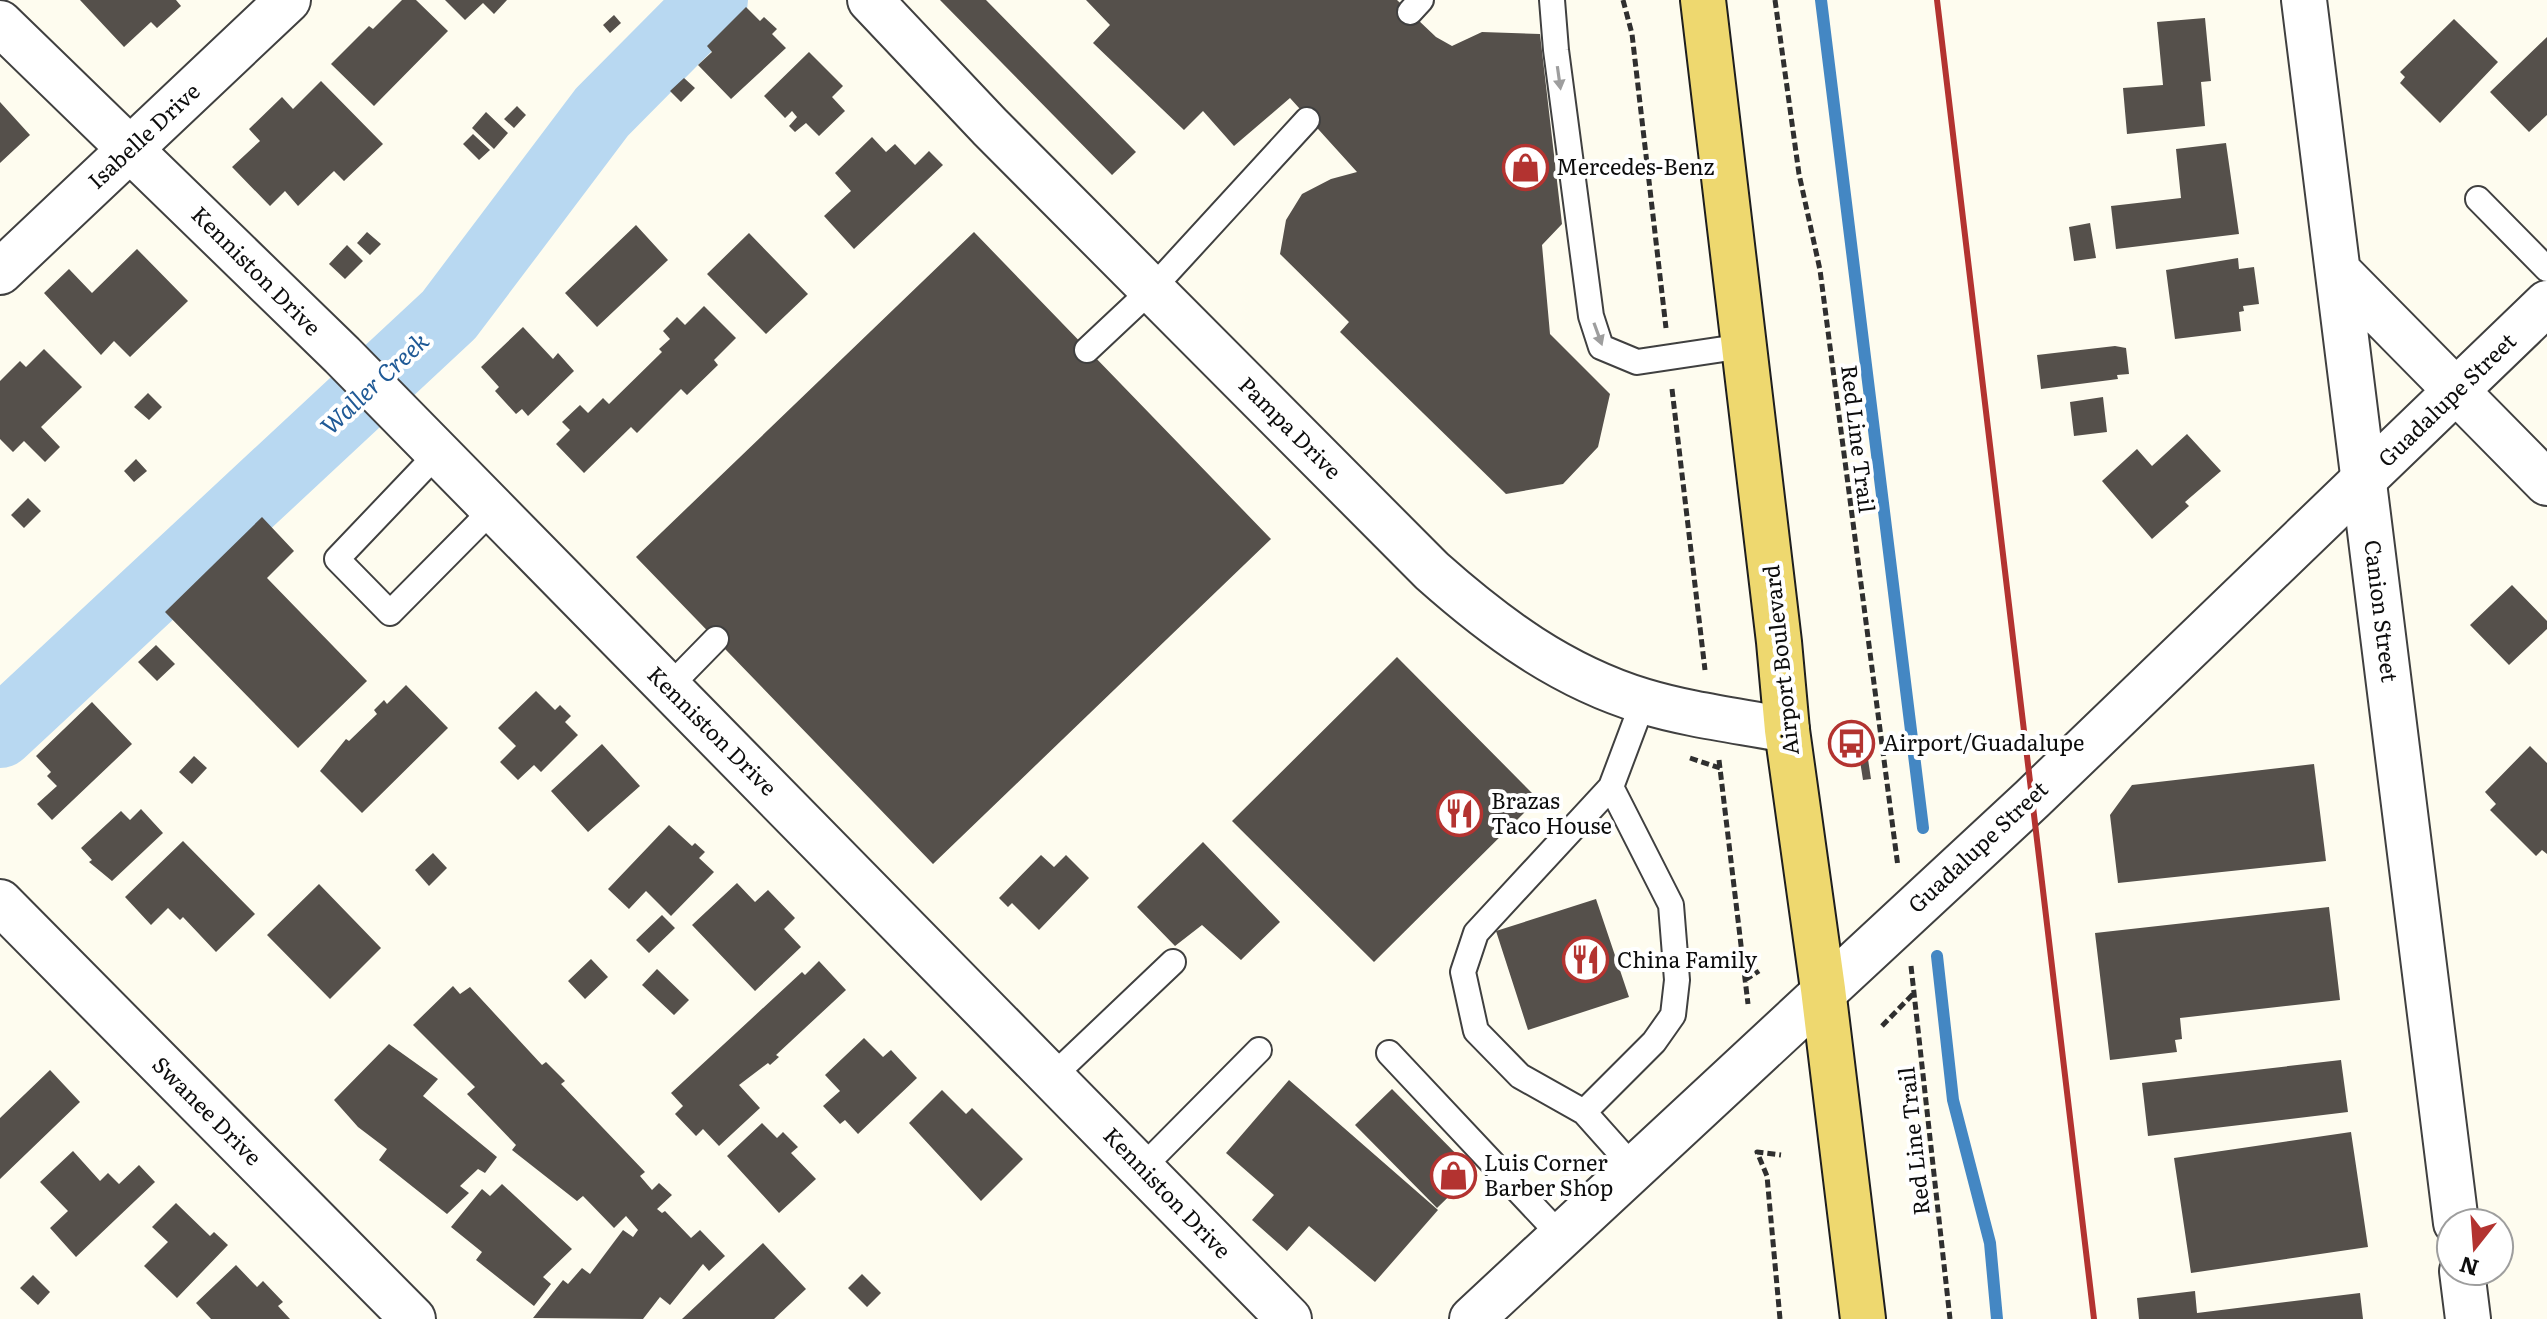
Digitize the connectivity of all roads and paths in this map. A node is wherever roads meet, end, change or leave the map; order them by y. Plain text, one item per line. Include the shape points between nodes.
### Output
1 (288, 0) edge
2 (870, 0) edge
3 (1552, 0) edge
4 (1623, 0) edge
5 (1703, 0) edge
6 (1775, 0) edge
7 (2304, 0) edge
8 (0, 23) edge
9 (1307, 120) dead end
10 (131, 148) junction
11 (2478, 199) dead end
12 (2547, 269) edge
13 (2338, 271) junction
14 (0, 272) edge
15 (1152, 289) junction
16 (2547, 303) edge
17 (1665, 322) dead end
18 (1744, 346) junction
19 (1087, 350) dead end
20 (1671, 383) dead end
21 (2456, 391) junction
22 (438, 453) junction
23 (2364, 479) junction
24 (2547, 483) edge
25 (493, 509) junction
26 (716, 639) dead end
27 (1705, 670) dead end
28 (669, 687) junction
29 (1643, 702) junction
30 (1787, 730) junction
31 (1678, 753) dead end
32 (1718, 756) dead end
33 (1720, 768) junction
34 (1611, 787) junction
35 (1899, 872) dead end
36 (0, 902) edge
37 (1910, 959) dead end
38 (1173, 962) dead end
39 (1759, 971) dead end
40 (1745, 980) junction
41 (1823, 989) junction
42 (1914, 993) junction
43 (1749, 1014) dead end
44 (1882, 1026) dead end
45 (1259, 1050) dead end
46 (1389, 1053) dead end
47 (1053, 1076) junction
48 (1584, 1112) junction
49 (1781, 1155) dead end
50 (1143, 1167) junction
51 (1634, 1168) junction
52 (2454, 1207) edge
53 (1561, 1236) junction
54 (2464, 1287) edge
55 (413, 1319) edge
56 (1289, 1319) edge
57 (1472, 1319) edge
58 (1780, 1319) edge
59 (1863, 1319) edge
60 (1950, 1319) edge
61 (2468, 1319) edge

1 - 10 street, Isabelle Drive
2 - 15 street, Pampa Drive
3 -> 18 lane via 1591,316 1601,347 1637,362
4 - 17 path via 1632,34
5 - 18 main road, Airport Boulevard
6 - 35 path, Red Line Trail via 1799,174 1820,270
7 - 13 street, Canion Street
8 - 10 street, Kenniston Drive
9 - 15 lane
10 - 14 street, Isabelle Drive
10 - 22 street, Kenniston Drive
11 - 12 lane
13 - 21 street
13 - 23 street, Canion Street
15 - 19 lane
15 - 29 street, Pampa Drive via 1484,618 1558,667
16 - 21 street, Guadalupe Street
18 - 30 main road, Airport Boulevard
20 - 27 path
21 - 23 street, Guadalupe Street
21 - 24 street
22 - 25 street, Kenniston Drive
22 - 25 lane via 337,559 390,613
23 - 41 street, Guadalupe Street via 2032,799
23 - 52 street, Canion Street
25 - 28 street, Kenniston Drive
26 - 28 lane
28 - 47 street, Kenniston Drive
29 - 30 street, Pampa Drive
29 - 34 lane
30 - 41 main road, Airport Boulevard
31 - 33 path
32 - 33 path
33 - 40 path
34 - 48 lane via 1671,905 1677,980 1673,1015 1654,1042
34 - 48 lane via 1476,933 1463,972 1476,1031 1520,1076
36 - 55 street, Swanee Drive
37 - 42 path, Red Line Trail
38 - 47 lane
39 - 40 path
40 - 43 path
41 - 51 street, Guadalupe Street
41 - 59 main road, Airport Boulevard
42 - 44 path
42 - 60 path, Red Line Trail
45 - 50 lane
46 - 53 lane
47 - 50 street, Kenniston Drive
48 - 51 lane
49 - 58 path via 1757,1152 1767,1176
50 - 56 street, Kenniston Drive
51 - 53 street, Guadalupe Street
53 - 57 street, Guadalupe Street
54 - 61 street

